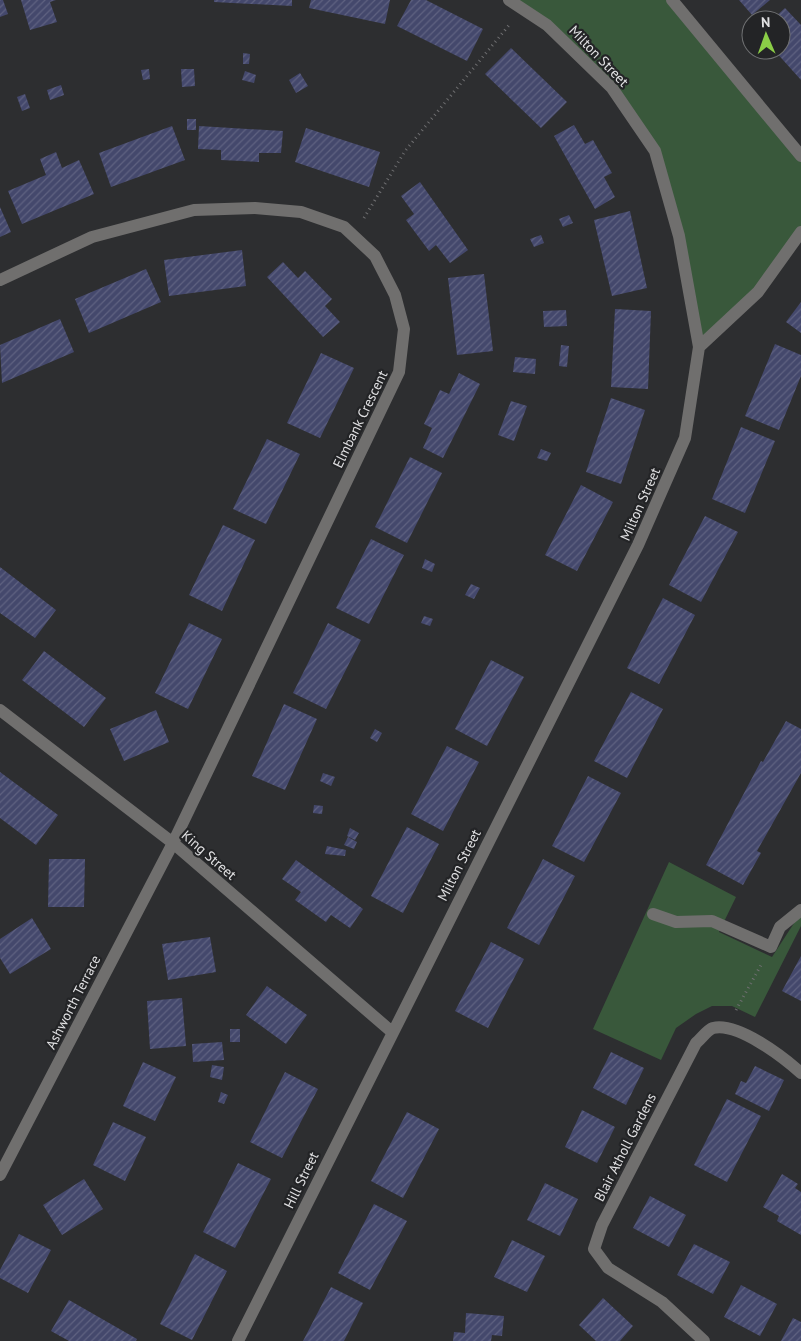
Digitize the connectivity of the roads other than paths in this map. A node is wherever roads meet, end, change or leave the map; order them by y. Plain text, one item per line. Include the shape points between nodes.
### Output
1 (509, 0) edge
2 (672, 0) edge
3 (801, 156) edge
4 (801, 232) edge
5 (0, 280) edge
6 (698, 347) junction
7 (0, 710) edge
8 (172, 843) junction
9 (801, 910) edge
10 (652, 914) dead end
11 (392, 1032) junction
12 (801, 1073) edge
13 (0, 1176) edge
14 (238, 1341) edge
15 (704, 1341) edge

1 - 6 street, Milton Street via 547,25 612,88 655,151 679,236
2 - 3 street
4 - 6 street via 758,292
5 - 8 street, Elmbank Crescent via 92,237 194,210 255,208 301,212 344,227 375,256 395,295 404,329 399,372
6 - 11 street, Milton Street via 686,438 638,545
7 - 8 street, King Street
8 - 11 street, King Street
8 - 13 street, Ashworth Terrace
9 - 10 street via 780,928 771,947 712,921 676,922
11 - 14 street, Hill Street
12 - 15 street, Blair Atholl Gardens via 783,1057 727,1027 712,1028 696,1043 602,1225 594,1249 608,1268 662,1302

